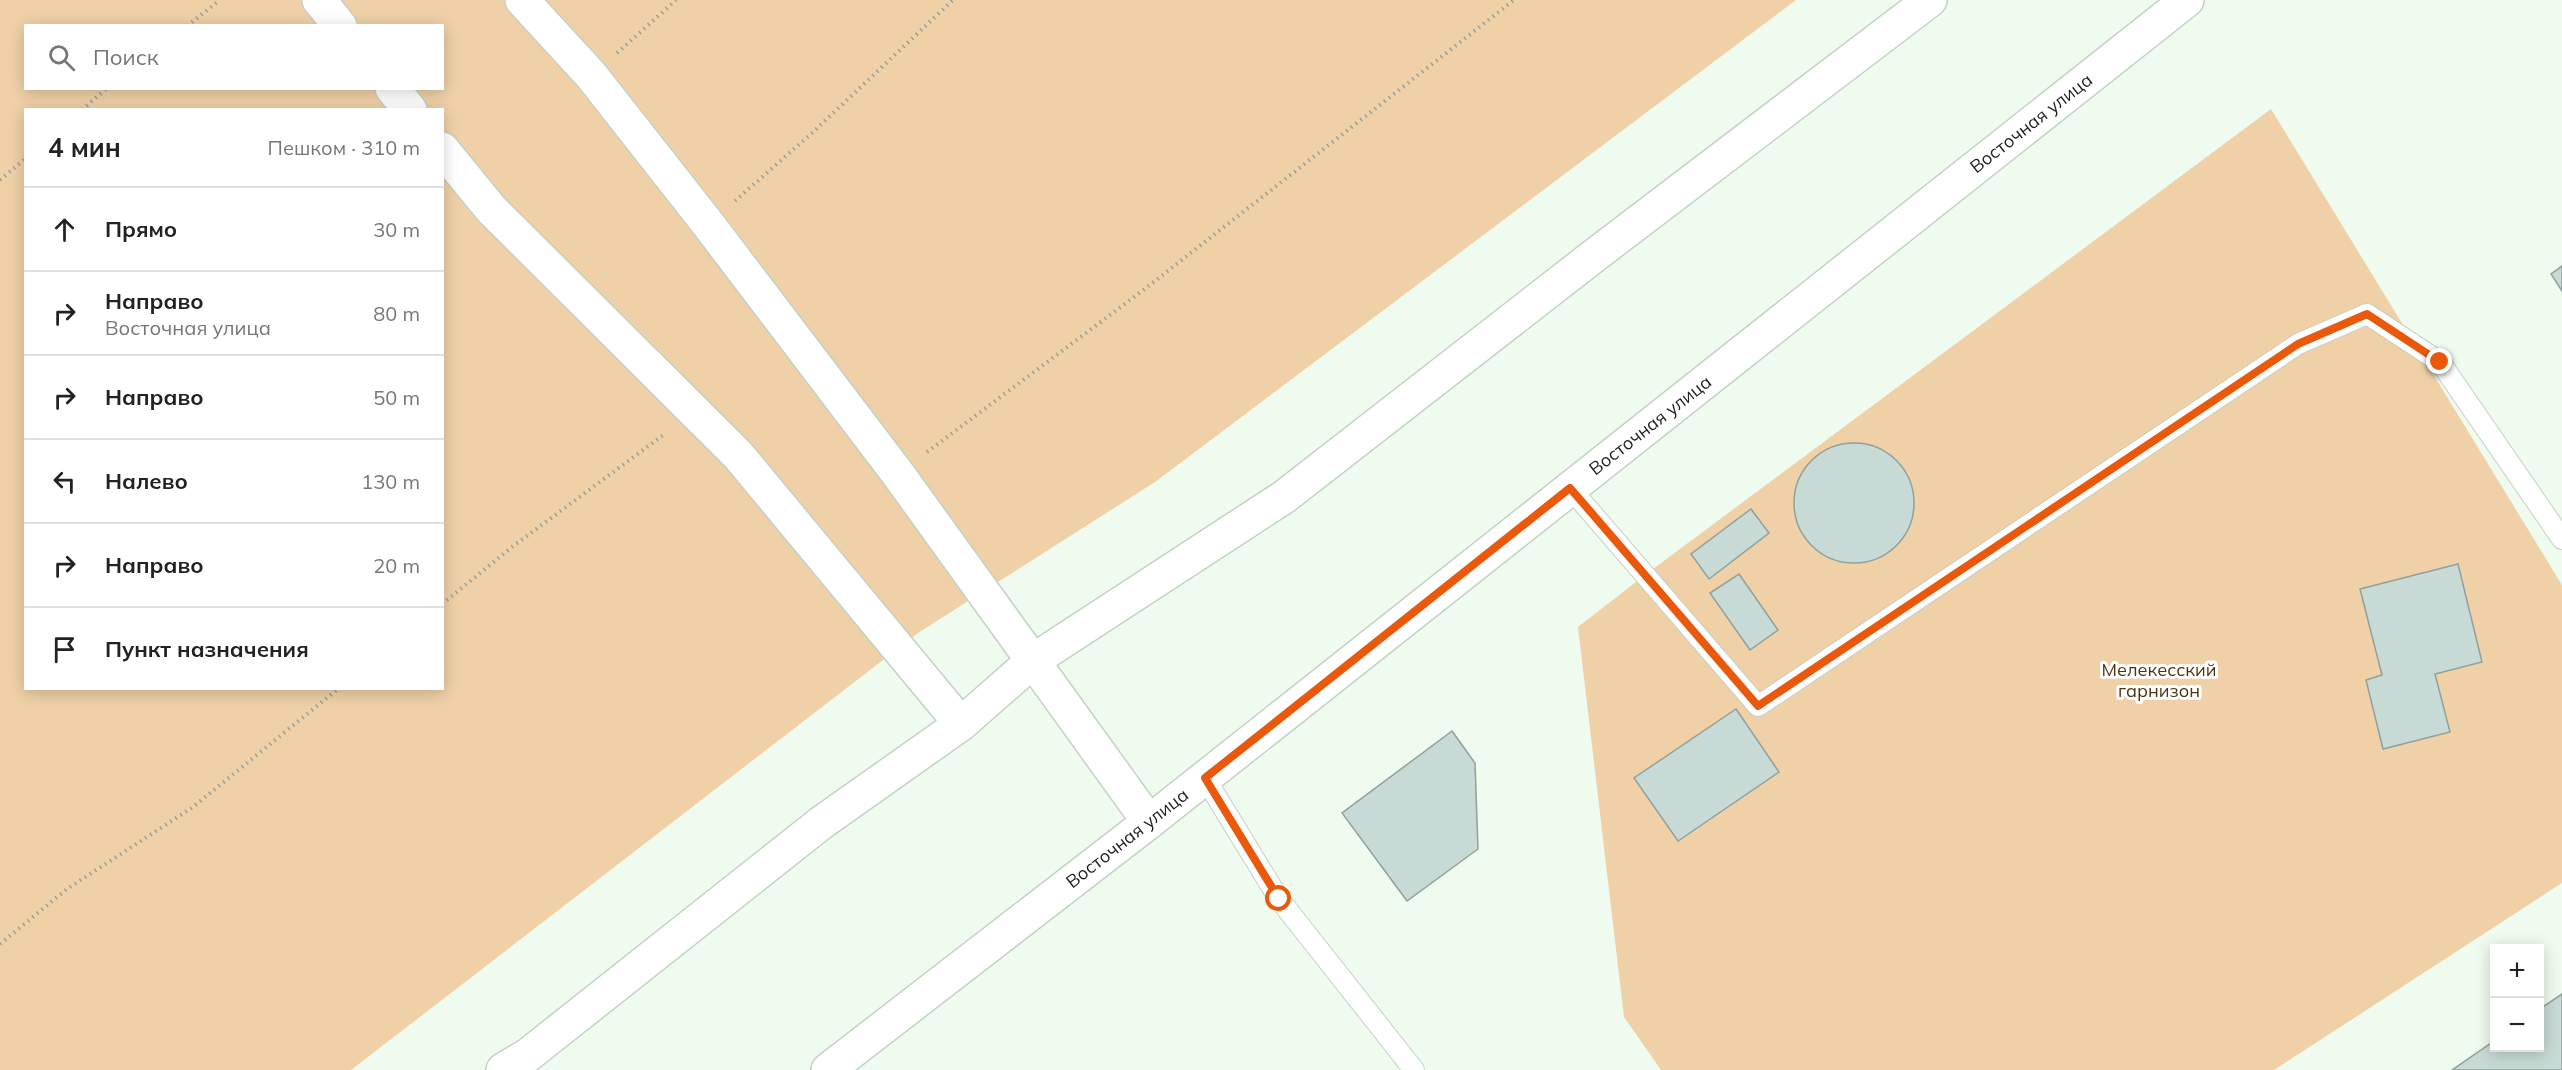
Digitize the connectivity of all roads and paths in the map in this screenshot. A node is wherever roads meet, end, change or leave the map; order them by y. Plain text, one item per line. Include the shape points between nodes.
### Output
1 (220, 0) edge
2 (320, 0) edge
3 (522, 0) edge
4 (676, 0) edge
5 (953, 0) edge
6 (1514, 0) edge
7 (1930, 0) edge
8 (2187, 0) edge
9 (190, 24) edge
10 (338, 24) edge
11 (591, 75) junction
12 (105, 90) edge
13 (394, 90) edge
14 (84, 108) edge
15 (408, 108) edge
16 (444, 151) edge
17 (24, 160) edge
18 (0, 180) edge
19 (708, 224) junction
20 (695, 411) junction
21 (897, 474) junction
22 (1570, 488) junction
23 (2562, 538) edge
24 (444, 602) edge
25 (1034, 660) junction
26 (337, 690) edge
27 (961, 724) junction
28 (1205, 778) junction
29 (1149, 822) junction
30 (0, 944) edge
31 (503, 1070) edge
32 (828, 1070) edge
33 (1414, 1070) edge

1 - 9 path
2 - 10 street
3 - 11 street
4 - 11 path
5 - 19 path via 812,134
6 - 21 path via 1146,288
7 - 25 street via 1284,497
8 - 22 street, Восточная улица
11 - 19 street
12 - 14 path
13 - 15 street
16 - 20 street via 491,209
17 - 18 path
19 - 21 street
20 - 24 path
20 - 27 street via 738,455
21 - 25 street
22 - 23 lane via 1758,706 2298,344 2367,314 2440,362
22 - 28 street, Восточная улица
25 - 27 street
25 - 29 street
26 - 30 path via 194,807 68,889
27 - 31 street via 821,823 528,1055
28 - 29 street, Восточная улица
28 - 33 lane via 1279,899
29 - 32 street, Восточная улица

